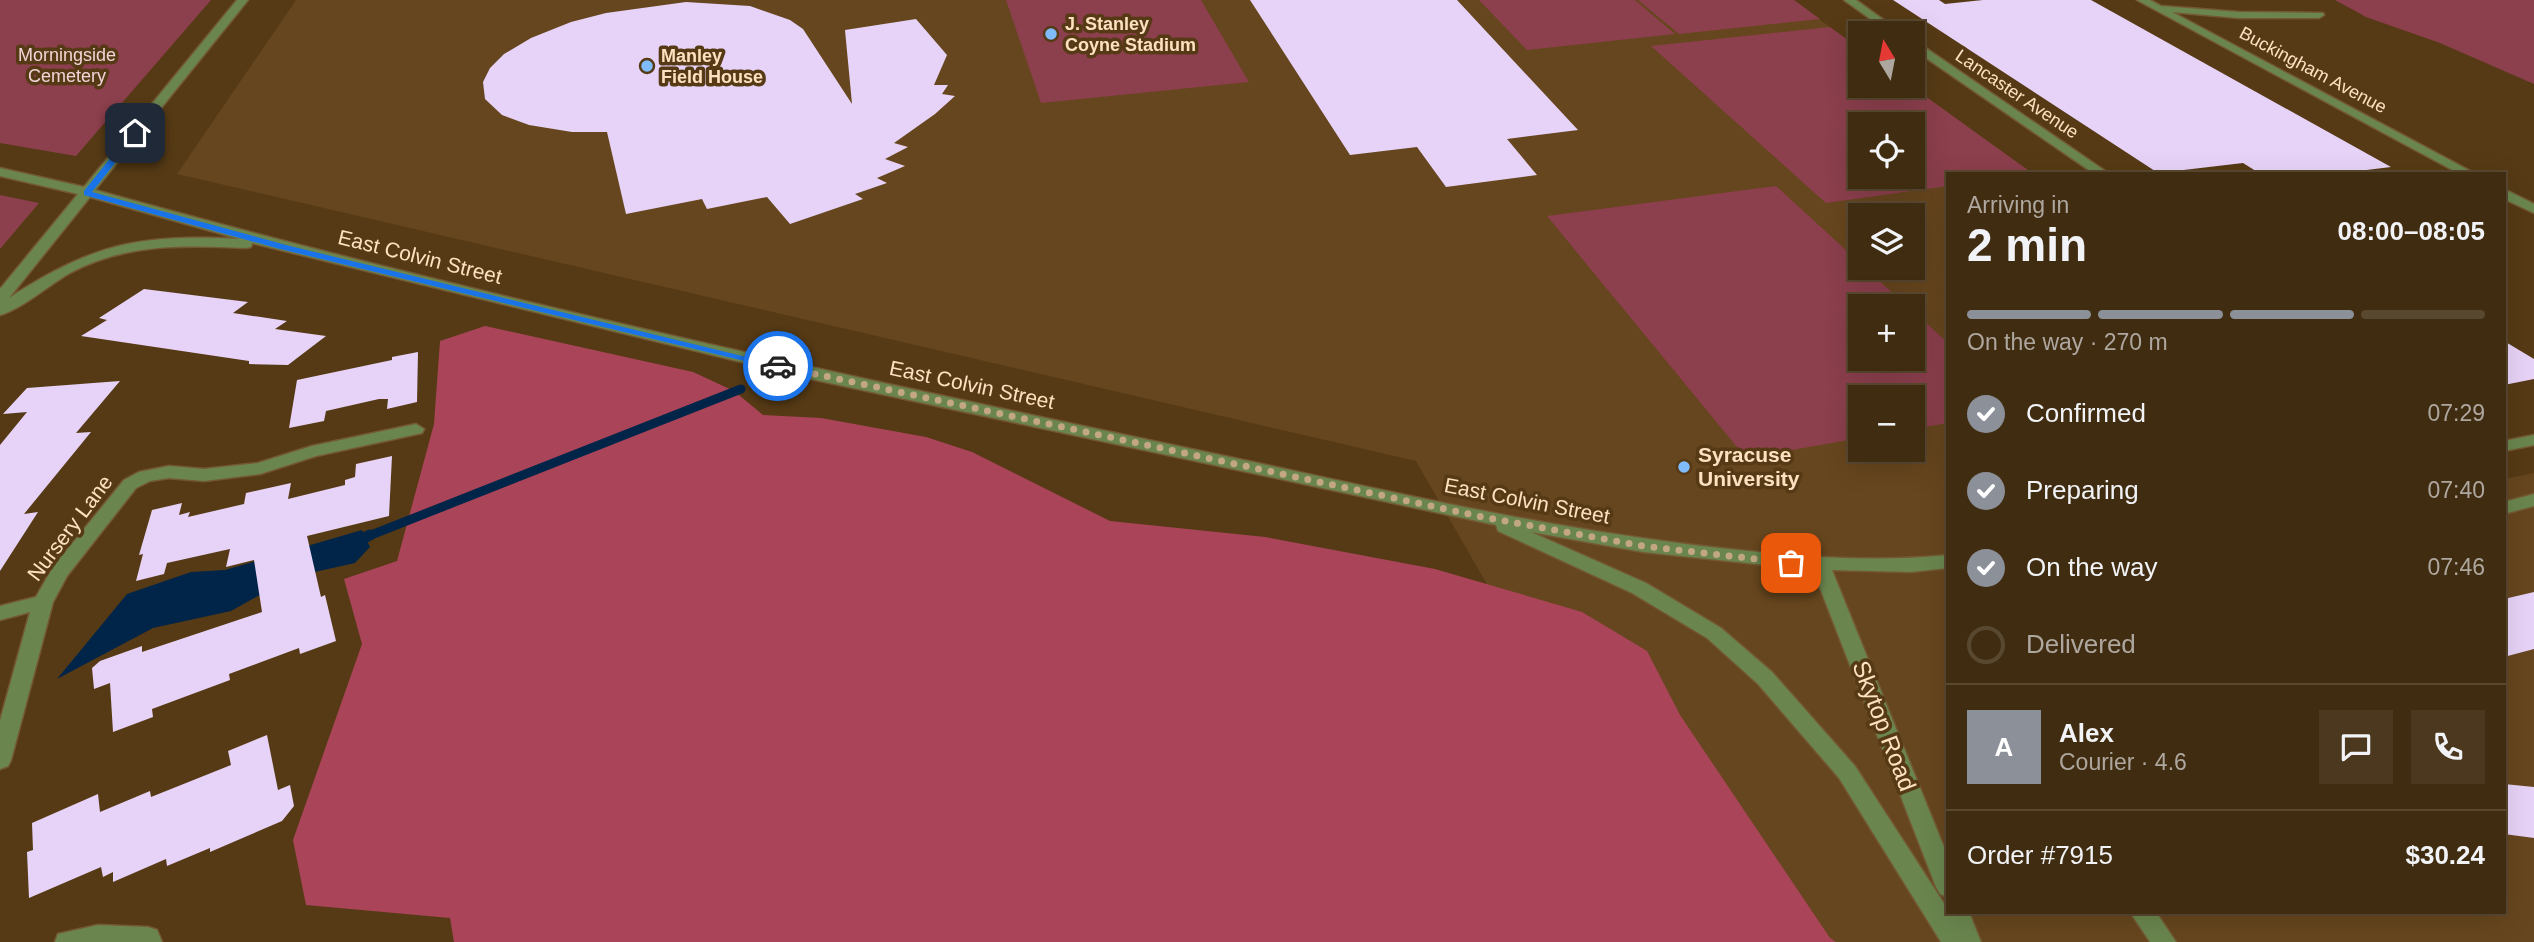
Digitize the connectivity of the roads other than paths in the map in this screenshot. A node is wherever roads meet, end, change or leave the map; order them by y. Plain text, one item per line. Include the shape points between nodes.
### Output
1 (243, 0) edge
2 (1849, 0) edge
3 (2142, 0) edge
4 (2154, 7) junction
5 (2319, 15) dead end
6 (1880, 21) edge
7 (1925, 52) edge
8 (0, 172) edge
9 (2100, 172) edge
10 (2465, 172) edge
11 (87, 193) junction
12 (2506, 194) edge
13 (2534, 209) edge
14 (283, 247) junction
15 (0, 299) edge
16 (0, 310) edge
17 (416, 429) dead end
18 (2534, 440) edge
19 (2506, 446) edge
20 (2534, 500) edge
21 (2506, 507) edge
22 (1478, 516) junction
23 (1946, 561) edge
24 (1820, 564) junction
25 (43, 602) junction
26 (0, 613) edge
27 (0, 760) edge
28 (1946, 882) edge
29 (1958, 914) edge
30 (2143, 914) edge
31 (149, 940) edge
32 (67, 942) edge
33 (1955, 942) edge
34 (1969, 942) edge
35 (2164, 942) edge

1 - 11 street
2 - 6 street
3 - 4 street, Buckingham Avenue
4 - 5 street via 2239,15
4 - 10 street, Buckingham Avenue
7 - 9 street, Lancaster Avenue
8 - 11 street, East Colvin Street
11 - 14 street, East Colvin Street
11 - 15 street
12 - 13 street
14 - 16 street via 138,244 94,256
14 - 22 street, East Colvin Street via 811,374
17 - 25 street, Nursery Lane via 312,451 260,468 204,475 169,471 145,475 130,484 60,572
18 - 19 street
20 - 21 street
22 - 24 street, East Colvin Street via 1643,546
22 - 33 street via 1640,588 1714,633 1765,678 1847,772
23 - 24 street, East Colvin Street
24 - 28 street, Skytop Road
25 - 26 street
25 - 27 street, Nursery Lane
29 - 34 street
30 - 35 street
31 - 32 street via 98,936

